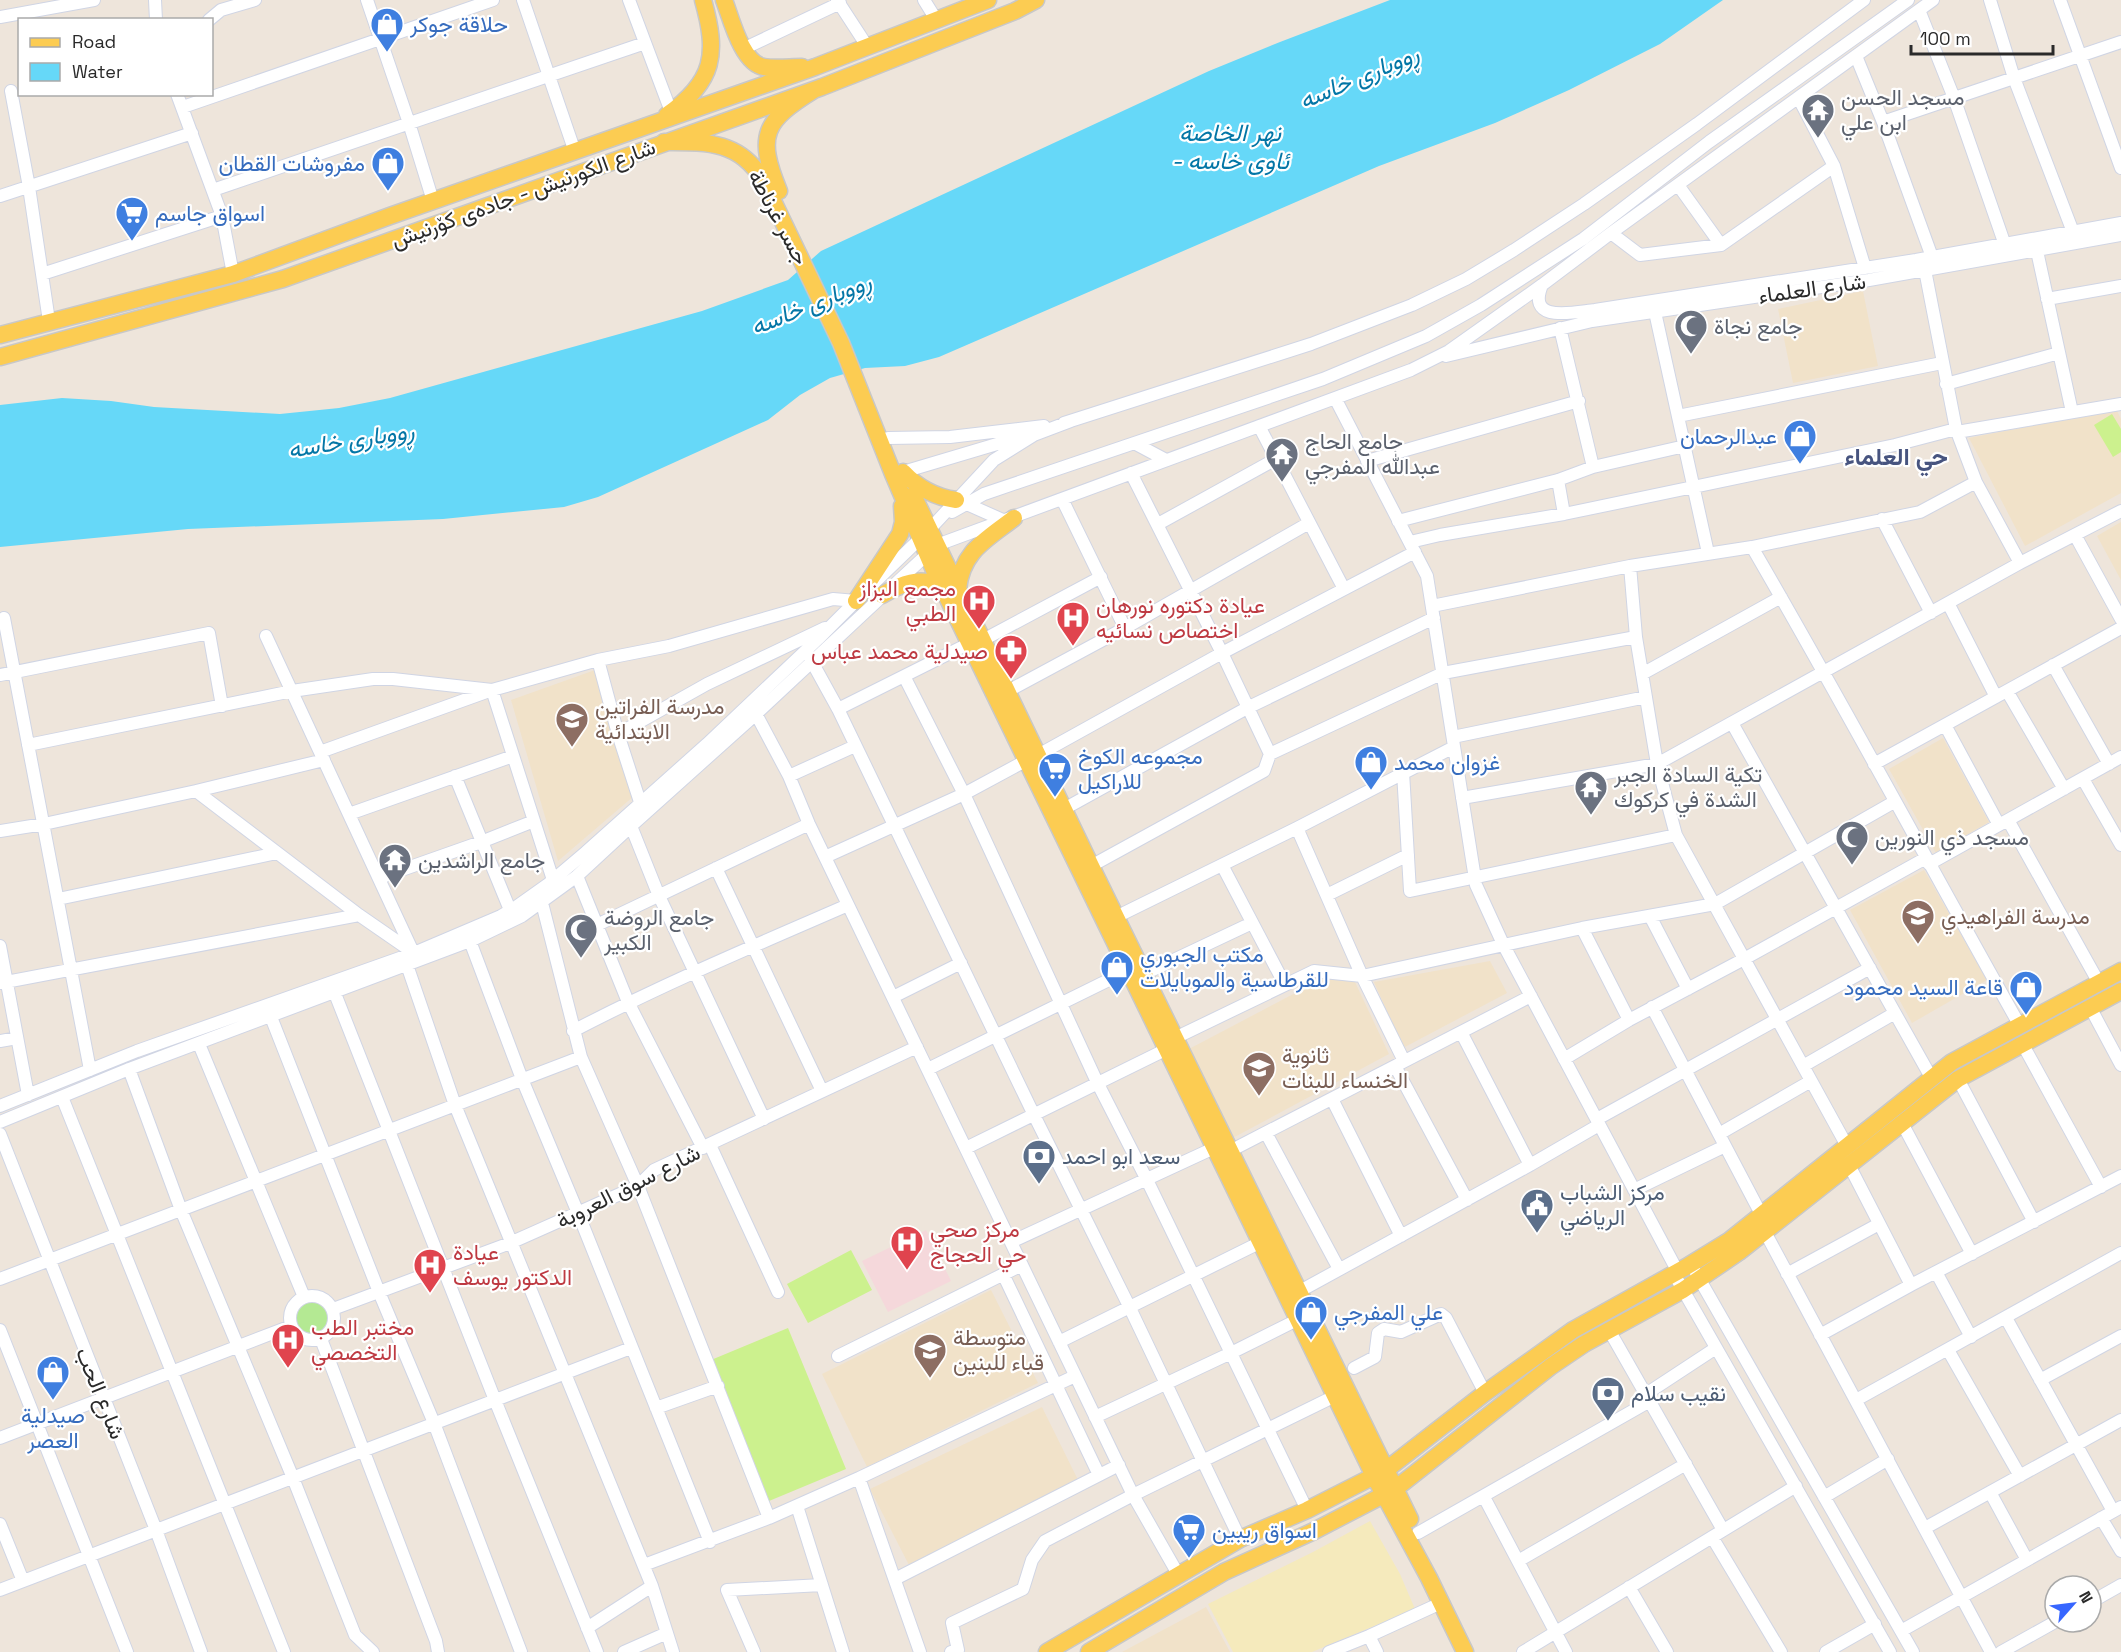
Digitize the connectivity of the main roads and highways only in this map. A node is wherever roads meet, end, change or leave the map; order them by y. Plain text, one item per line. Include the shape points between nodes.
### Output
1 (703, 0) edge
2 (724, 0) edge
3 (988, 0) edge
4 (1036, 0) edge
5 (815, 68) junction
6 (814, 90) junction
7 (672, 114) junction
8 (664, 142) junction
9 (356, 229) junction
10 (318, 243) junction
11 (799, 243) junction
12 (363, 251) junction
13 (325, 264) junction
14 (0, 335) edge
15 (0, 357) edge
16 (862, 386) junction
17 (903, 472) junction
18 (901, 493) junction
19 (959, 500) road end
20 (1009, 519) road end
21 (928, 542) junction
22 (941, 585) junction
23 (958, 589) junction
24 (882, 595) road end
25 (856, 601) road end
26 (976, 642) junction
27 (1032, 757) junction
28 (1136, 972) junction
29 (2121, 972) edge
30 (2121, 991) edge
31 (1222, 1149) junction
32 (1380, 1473) junction
33 (1389, 1492) junction
34 (1047, 1652) edge
35 (1089, 1652) edge
36 (1465, 1652) edge
37 (1474, 1652) edge

1 - 7 main road via 711,28 710,64 693,93
2 - 5 main road via 752,61 764,67
3 - 5 main road, شارع الكورنيش - جادەی کۆرنیش
4 - 6 main road, شارع الكورنيش - جادەی کۆرنیش
5 - 7 main road, شارع الكورنيش - جادەی کۆرنیش
6 - 8 main road, شارع الكورنيش - جادەی کۆرنیش
6 - 11 main road, جسر غرناطة via 777,116 771,124 766,149
7 - 9 main road, شارع الكورنيش - جادەی کۆرنیش via 651,125
8 - 11 main road, جسر غرناطة via 718,145 749,160
8 - 12 main road, شارع الكورنيش - جادەی کۆرنیش
9 - 10 main road, شارع الكورنيش - جادەی کۆرنیش
9 - 12 main road
10 - 13 main road
10 - 14 main road, شارع الكورنيش - جادەی کۆرنیش via 233,274
11 - 16 main road, جسر غرناطة
12 - 13 main road, شارع الكورنيش - جادەی کۆرنیش
13 - 15 main road, شارع الكورنيش - جادەی کۆرنیش
16 - 17 main road
16 - 18 main road
17 - 19 main road via 927,492
17 - 21 main road
18 - 21 main road
18 - 25 main road via 900,534
20 - 23 main road via 968,557 959,575
21 - 22 main road
21 - 23 main road
22 - 24 main road via 913,580
22 - 26 main road
23 - 26 main road
26 - 27 main road
26 - 27 main road via 1008,691
27 - 28 main road
27 - 28 main road via 1064,809 1116,917
28 - 31 main road
29 - 32 main road via 1952,1062 1730,1240 1573,1330
30 - 33 main road via 1958,1079 1700,1280 1550,1367
31 - 32 main road via 1300,1291
31 - 32 main road via 1261,1242 1335,1396
32 - 33 main road
32 - 34 main road via 1240,1539
33 - 35 main road via 1224,1572
33 - 36 main road
33 - 37 main road via 1418,1533

